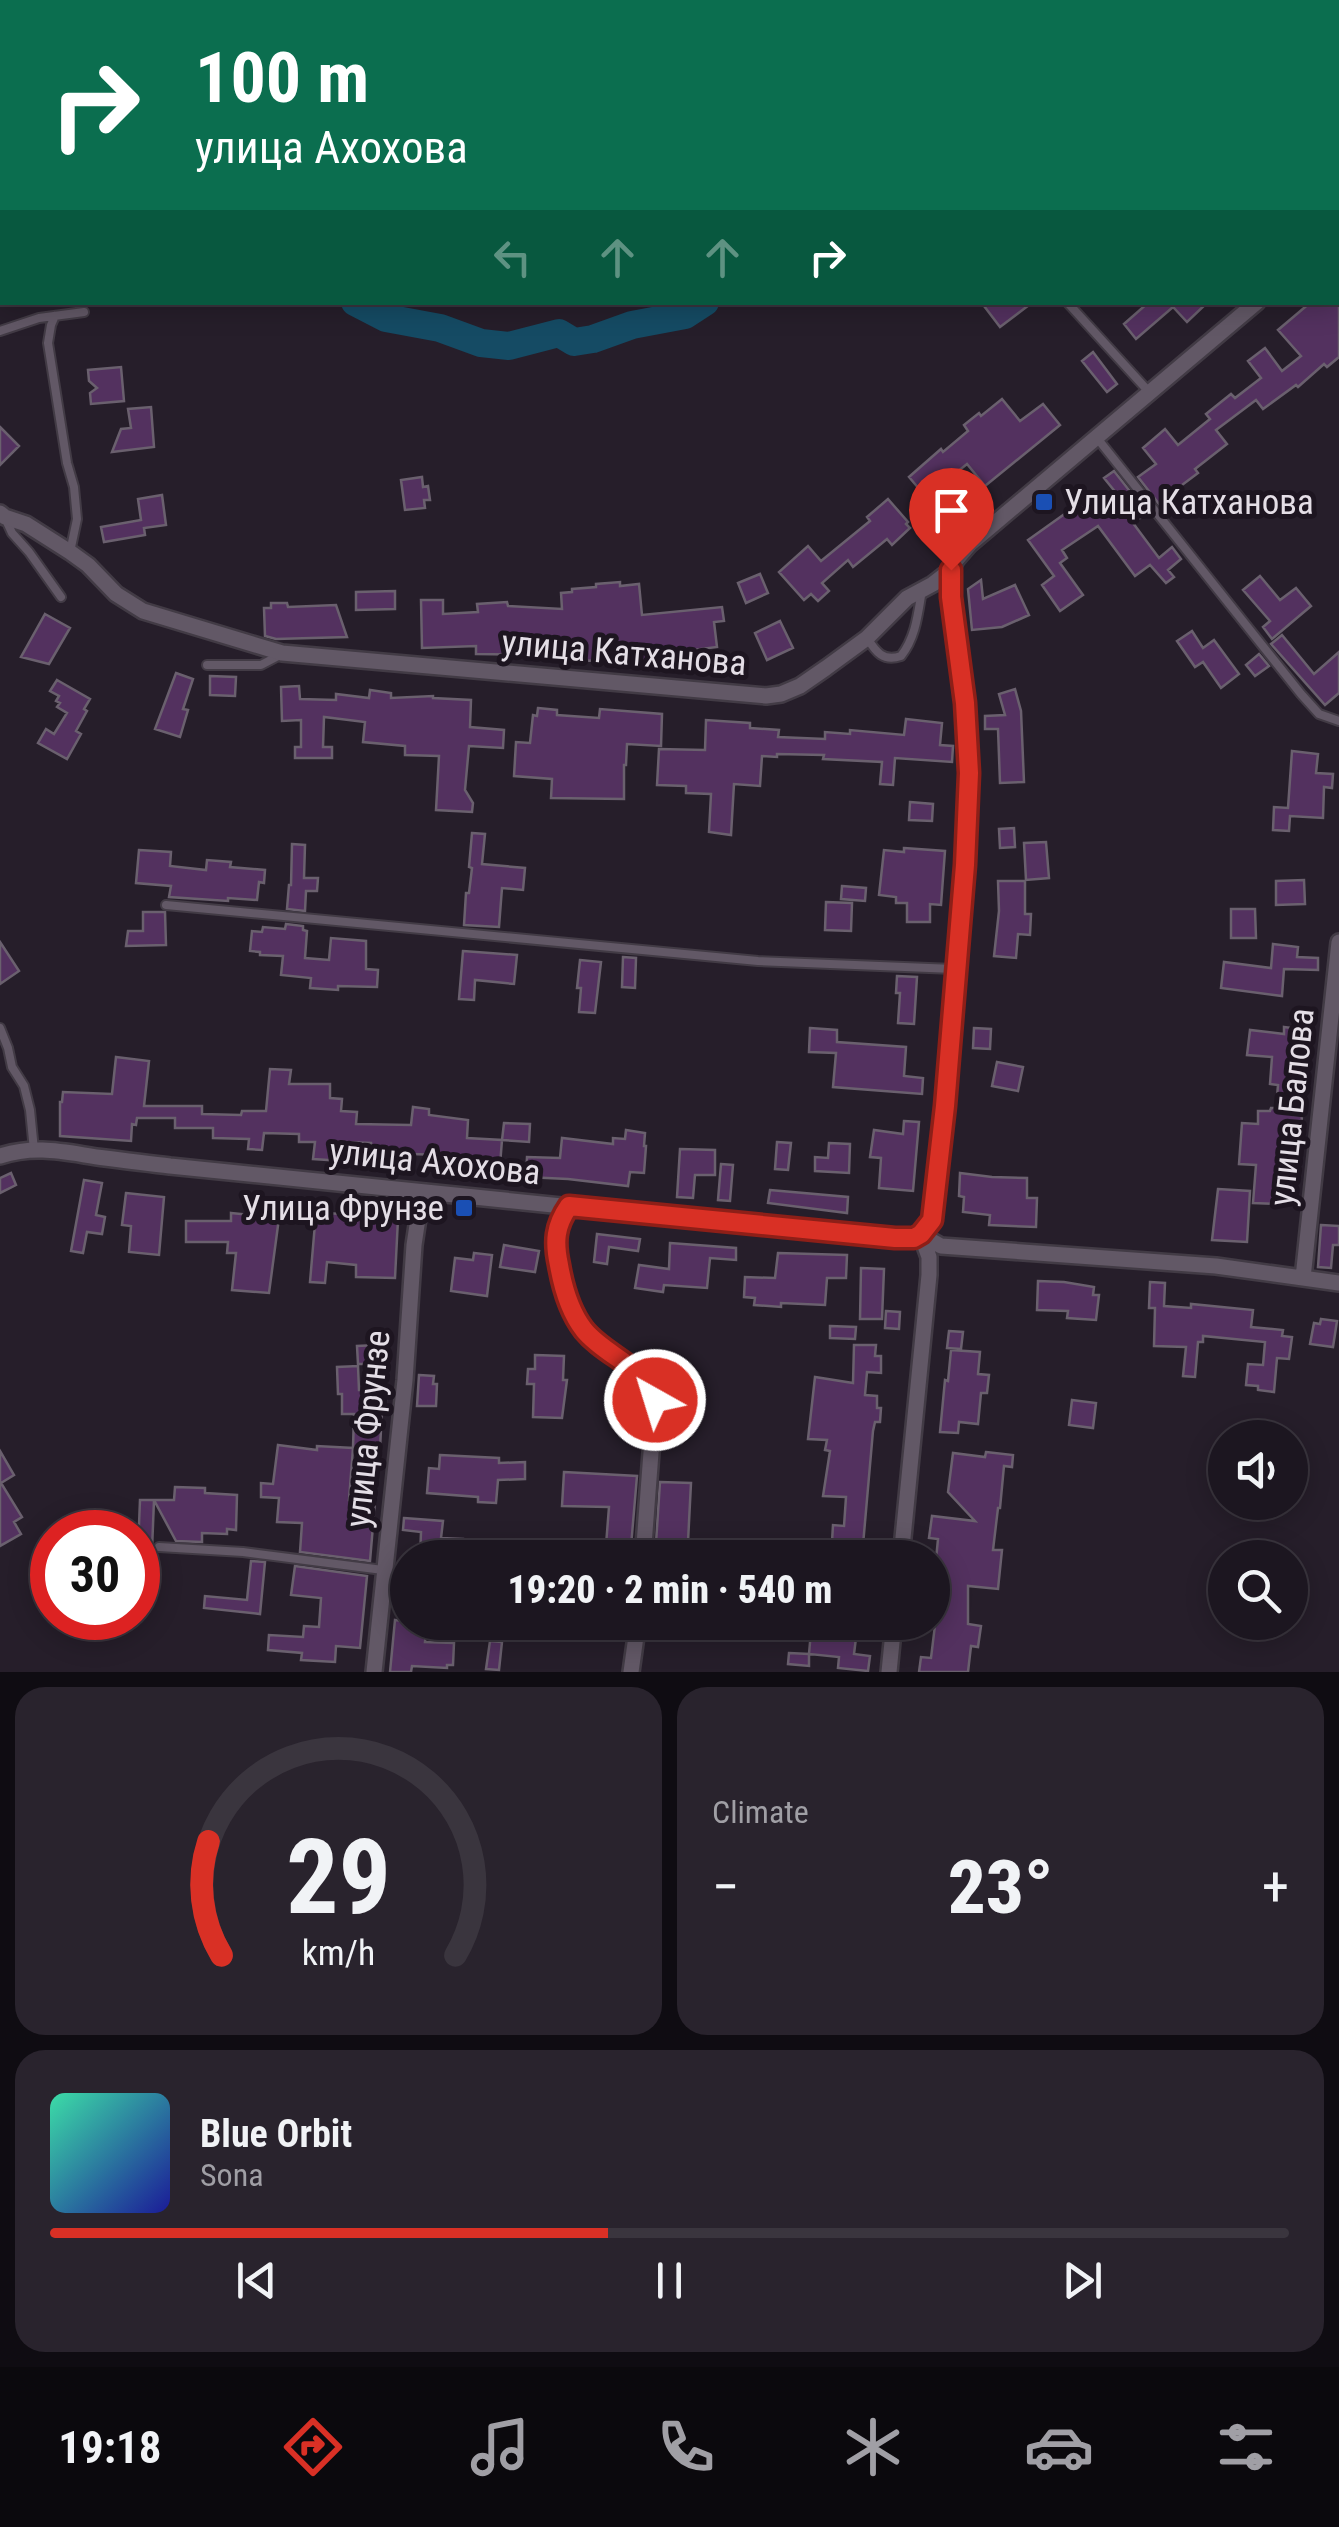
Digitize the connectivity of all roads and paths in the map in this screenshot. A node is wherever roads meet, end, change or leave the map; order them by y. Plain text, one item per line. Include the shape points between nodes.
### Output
1 (1069, 305) edge
2 (1254, 305) edge
3 (84, 312) dead end
4 (55, 316) junction
5 (0, 331) edge
6 (1150, 393) junction
7 (1097, 438) junction
8 (2, 515) edge
9 (70, 552) junction
10 (951, 570) junction
11 (922, 590) junction
12 (60, 597) dead end
13 (866, 638) junction
14 (282, 653) junction
15 (207, 665) dead end
16 (1339, 721) edge
17 (166, 905) dead end
18 (1339, 942) edge
19 (956, 969) junction
20 (0, 1028) edge
21 (34, 1150) junction
22 (0, 1156) edge
23 (422, 1192) junction
24 (569, 1206) junction
25 (921, 1234) junction
26 (1303, 1278) junction
27 (1339, 1284) edge
28 (644, 1540) edge
29 (902, 1540) edge
30 (160, 1547) edge
31 (384, 1570) junction
32 (635, 1640) edge
33 (893, 1640) edge
34 (374, 1672) edge
35 (631, 1672) edge
36 (890, 1672) edge

1 - 6 lane
2 - 6 street, улица Катханова
3 - 4 lane
4 - 5 lane
4 - 9 lane via 48,344 76,507
6 - 7 street, улица Катханова
7 - 10 street, улица Катханова via 970,544
7 - 16 lane via 1319,714
8 - 9 street, улица Катханова
8 - 12 lane
9 - 14 street, улица Катханова via 144,610
10 - 11 street, улица Катханова
10 - 19 street via 969,773
11 - 13 street, улица Катханова
11 - 13 lane via 902,656 886,658
13 - 14 street, улица Катханова via 800,686 766,696
14 - 15 lane via 261,665
17 - 19 lane via 758,961
18 - 26 street, улица Балова
19 - 25 street via 936,1200
20 - 21 lane via 24,1086
21 - 22 street, улица Ахохова
21 - 23 street, улица Ахохова
23 - 24 street, улица Ахохова
23 - 31 street, улица Фрунзе
24 - 25 street, улица Ахохова via 847,1234
24 - 28 street via 555,1240 571,1308 591,1337 646,1380 655,1400
25 - 26 street, улица Ахохова via 941,1246
25 - 29 street via 929,1275
26 - 27 street, улица Ахохова
30 - 31 lane
31 - 34 street, улица Фрунзе
32 - 35 street
33 - 36 street

